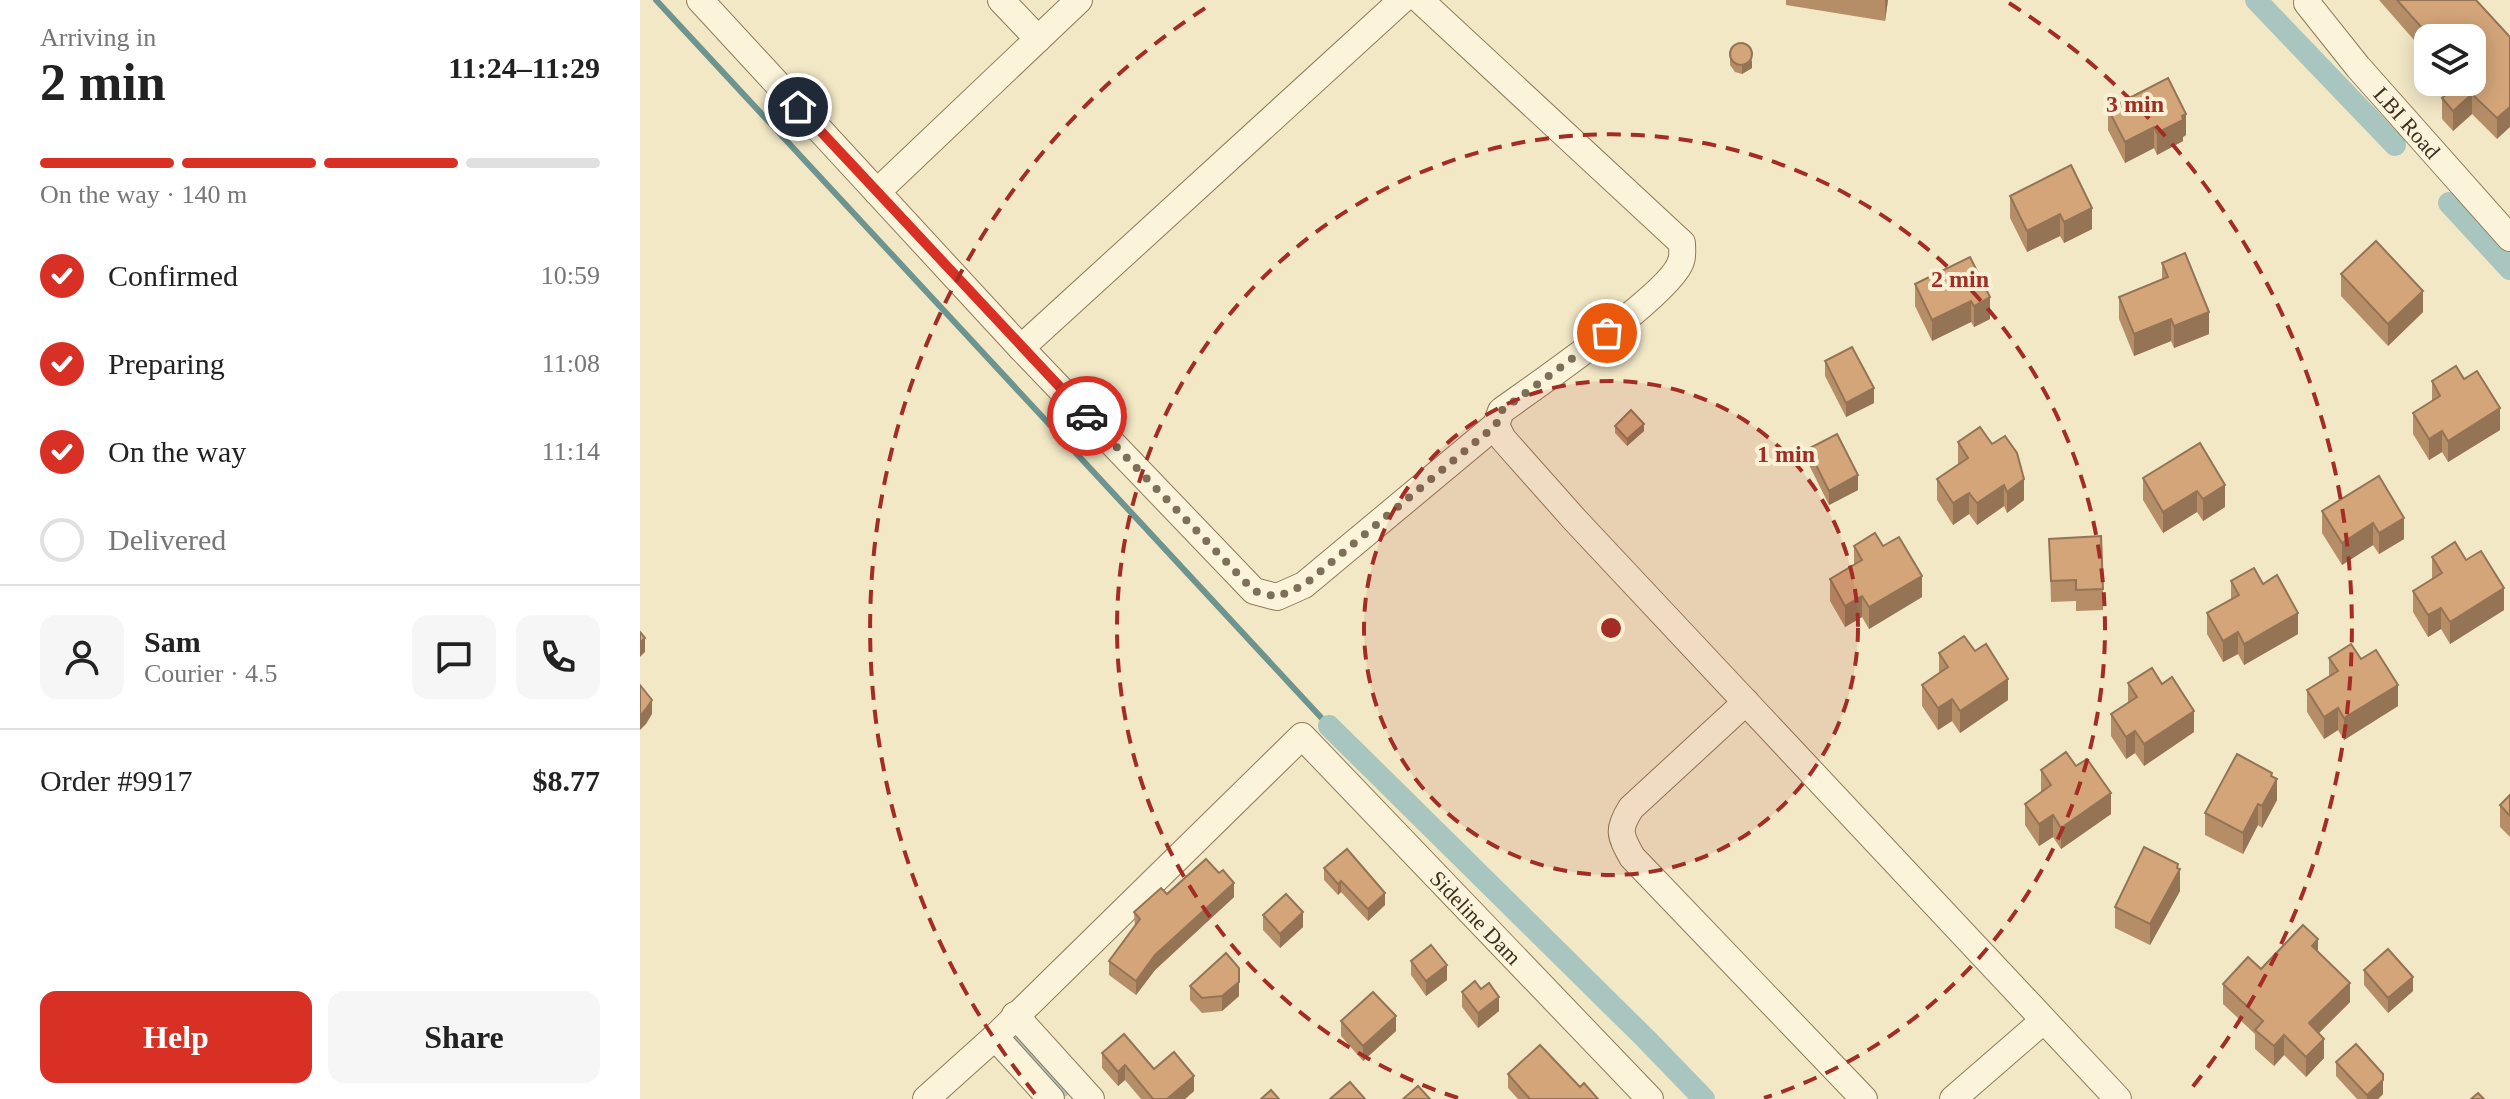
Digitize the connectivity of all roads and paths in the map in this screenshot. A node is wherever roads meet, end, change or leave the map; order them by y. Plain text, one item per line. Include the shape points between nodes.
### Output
1 (700, 0) edge
2 (1001, 0) edge
3 (1079, 0) edge
4 (1402, 0) edge
5 (1420, 0) edge
6 (2307, 3) dead end
7 (1038, 39) junction
8 (877, 192) junction
9 (2510, 238) edge
10 (1021, 348) junction
11 (1496, 425) junction
12 (1746, 702) junction
13 (1015, 1015) junction
14 (2043, 1021) junction
15 (995, 1037) junction
16 (926, 1099) edge
17 (1051, 1099) edge
18 (1091, 1099) edge
19 (1650, 1099) edge
20 (1864, 1099) edge
21 (1953, 1099) edge
22 (2118, 1099) edge

1 - 8 street
2 - 7 street
3 - 7 street
4 - 10 street
5 - 11 street via 1682,243 1681,263 1663,287 1501,411
6 - 9 street, LBI Road
7 - 8 street
8 - 10 street
10 - 11 street via 1254,591 1277,597 1304,585
11 - 12 street via 1575,520
12 - 14 street
12 - 20 street via 1631,808 1622,821 1621,837 1632,857
13 - 15 street
13 - 18 street
13 - 19 street, Sideline Dam via 1292,745
14 - 21 street
14 - 22 street
15 - 16 street
15 - 17 street

